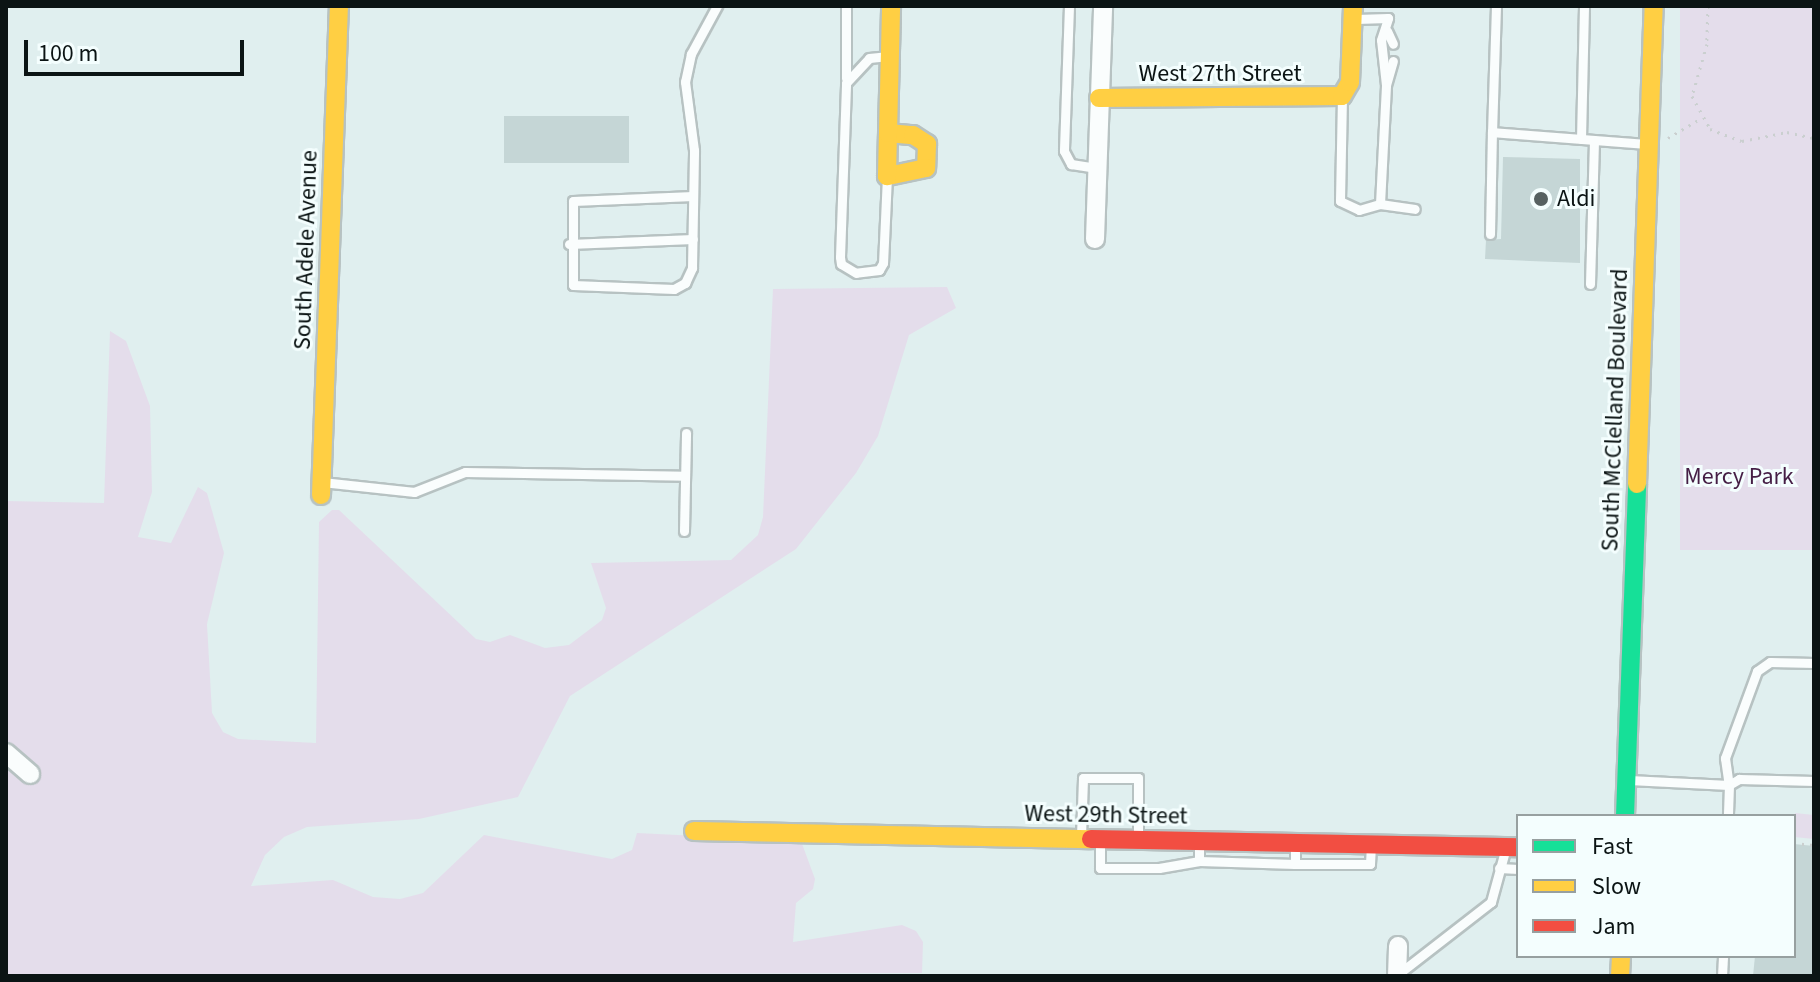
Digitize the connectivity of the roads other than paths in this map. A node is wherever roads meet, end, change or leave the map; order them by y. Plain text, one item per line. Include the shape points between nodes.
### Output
1 (339, 6) edge
2 (717, 6) edge
3 (846, 6) edge
4 (891, 6) edge
5 (1069, 6) edge
6 (1103, 6) edge
7 (1388, 6) edge
8 (1496, 6) edge
9 (1584, 6) edge
10 (1654, 6) edge
11 (1353, 12) edge
12 (1388, 18) junction
13 (1387, 31) junction
14 (1393, 44) dead end
15 (890, 56) junction
16 (1393, 61) dead end
17 (846, 83) junction
18 (1386, 85) junction
19 (1342, 96) junction
20 (1099, 98) junction
21 (1492, 132) junction
22 (888, 133) junction
23 (1581, 139) junction
24 (1594, 140) junction
25 (1649, 144) junction
26 (1097, 168) junction
27 (887, 176) junction
28 (693, 196) junction
29 (1380, 204) junction
30 (1415, 209) dead end
31 (1490, 234) dead end
32 (693, 239) junction
33 (1095, 239) dead end
34 (569, 244) junction
35 (1590, 284) dead end
36 (686, 433) dead end
37 (685, 476) junction
38 (321, 489) joint
39 (684, 531) dead end
40 (1814, 663) edge
41 (6, 753) edge
42 (30, 774) dead end
43 (1626, 780) junction
44 (1814, 781) edge
45 (1729, 785) junction
46 (1625, 814) edge
47 (1728, 814) edge
48 (694, 831) dead end
49 (1091, 839) junction
50 (1138, 840) junction
51 (1199, 841) junction
52 (1295, 843) junction
53 (1371, 845) junction
54 (1512, 847) edge
55 (1199, 861) junction
56 (1295, 864) junction
57 (1499, 868) junction
58 (1516, 869) edge
59 (1398, 946) dead end
60 (1397, 976) edge

1 - 38 street, South Adele Avenue
2 - 28 lane via 691,54 685,82
3 - 17 lane
4 - 15 street
5 - 26 lane via 1064,151 1071,164
6 - 20 street
7 - 12 lane
8 - 21 lane
9 - 23 lane
10 - 25 street, South McClelland Boulevard
11 - 12 lane
11 - 19 street via 1350,82
12 - 13 lane
13 - 14 lane
13 - 18 lane via 1381,40
15 - 17 lane via 857,65
15 - 22 street
16 - 18 lane
17 - 27 lane via 840,257 846,269 856,273 879,270 883,263
18 - 29 lane
19 - 20 street, West 27th Street
19 - 29 lane via 1340,201 1359,210
20 - 26 street
21 - 23 lane
21 - 31 lane
22 - 27 street
22 - 27 street via 920,138 929,151 926,168 916,174
23 - 24 lane
24 - 25 lane
24 - 35 lane
25 - 43 street, South McClelland Boulevard
26 - 33 street
28 - 32 lane
28 - 34 lane via 578,197 569,206
29 - 30 lane
32 - 34 lane
32 - 34 lane via 692,268 685,283 674,289 582,289 570,276
36 - 37 lane
37 - 38 lane via 465,472 414,492
37 - 39 lane
40 - 45 lane via 1770,662 1757,671 1729,737
41 - 42 street
43 - 45 lane
43 - 46 street, South McClelland Boulevard
44 - 45 lane via 1739,779
45 - 47 lane
48 - 49 street, West 29th Street
49 - 50 street, West 29th Street
49 - 50 lane via 1083,778 1138,778
49 - 55 lane via 1100,868 1159,868
50 - 51 street, West 29th Street
51 - 52 street, West 29th Street
51 - 55 lane
52 - 53 street, West 29th Street
52 - 56 lane
53 - 54 street, West 29th Street
53 - 56 lane via 1370,864
54 - 57 lane
55 - 56 lane
57 - 58 lane
57 - 60 lane via 1491,902
59 - 60 street

